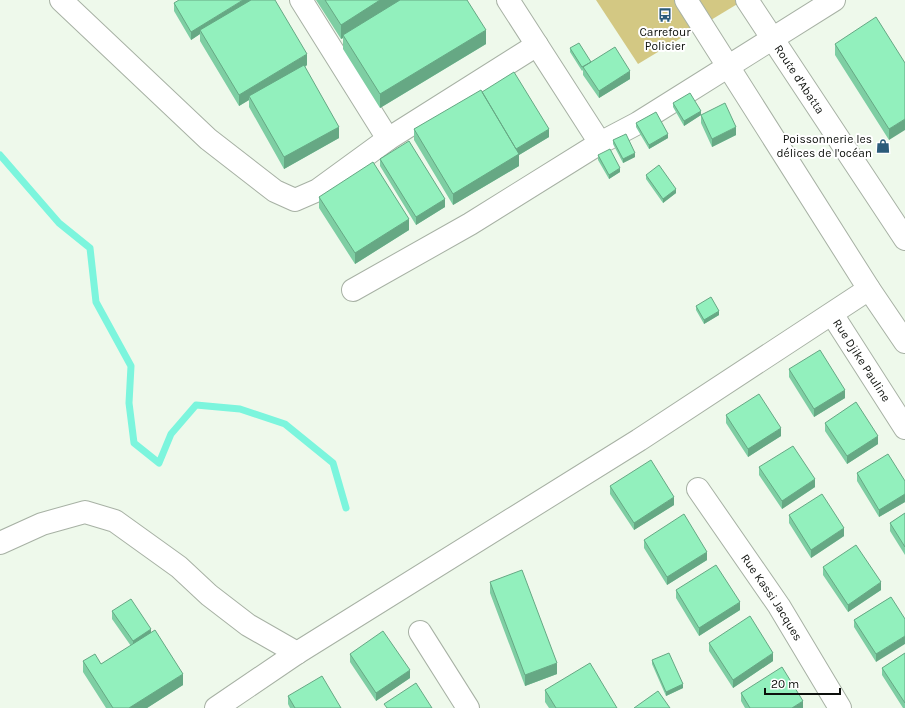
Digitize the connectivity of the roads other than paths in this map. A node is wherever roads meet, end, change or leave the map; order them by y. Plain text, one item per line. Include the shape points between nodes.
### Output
1 (61, 0) edge
2 (301, 0) edge
3 (508, 0) edge
4 (686, 0) edge
5 (747, 0) edge
6 (834, 0) edge
7 (773, 40) junction
8 (537, 45) junction
9 (730, 67) junction
10 (388, 139) junction
11 (600, 143) junction
12 (905, 239) edge
13 (869, 289) junction
14 (352, 290) dead end
15 (832, 314) junction
16 (905, 342) edge
17 (905, 428) edge
18 (698, 489) dead end
19 (0, 543) edge
20 (420, 632) dead end
21 (297, 653) junction
22 (216, 708) edge
23 (468, 708) edge
24 (840, 708) edge

1 - 10 street via 208,139 275,192 295,200 318,190
2 - 10 street
3 - 8 street
4 - 9 street
5 - 7 street, Route d'Abatta
6 - 7 street
7 - 9 street
7 - 12 street, Route d'Abatta
8 - 10 street
8 - 11 street
9 - 11 street
9 - 13 street
11 - 14 street via 470,224
13 - 15 street
13 - 16 street
15 - 17 street, Rue Djike Pauline
15 - 21 street via 639,440
18 - 24 street, Rue Kassi Jacques via 779,606
19 - 21 street via 42,524 85,512 116,521 179,567 248,626
20 - 23 street
21 - 22 street

